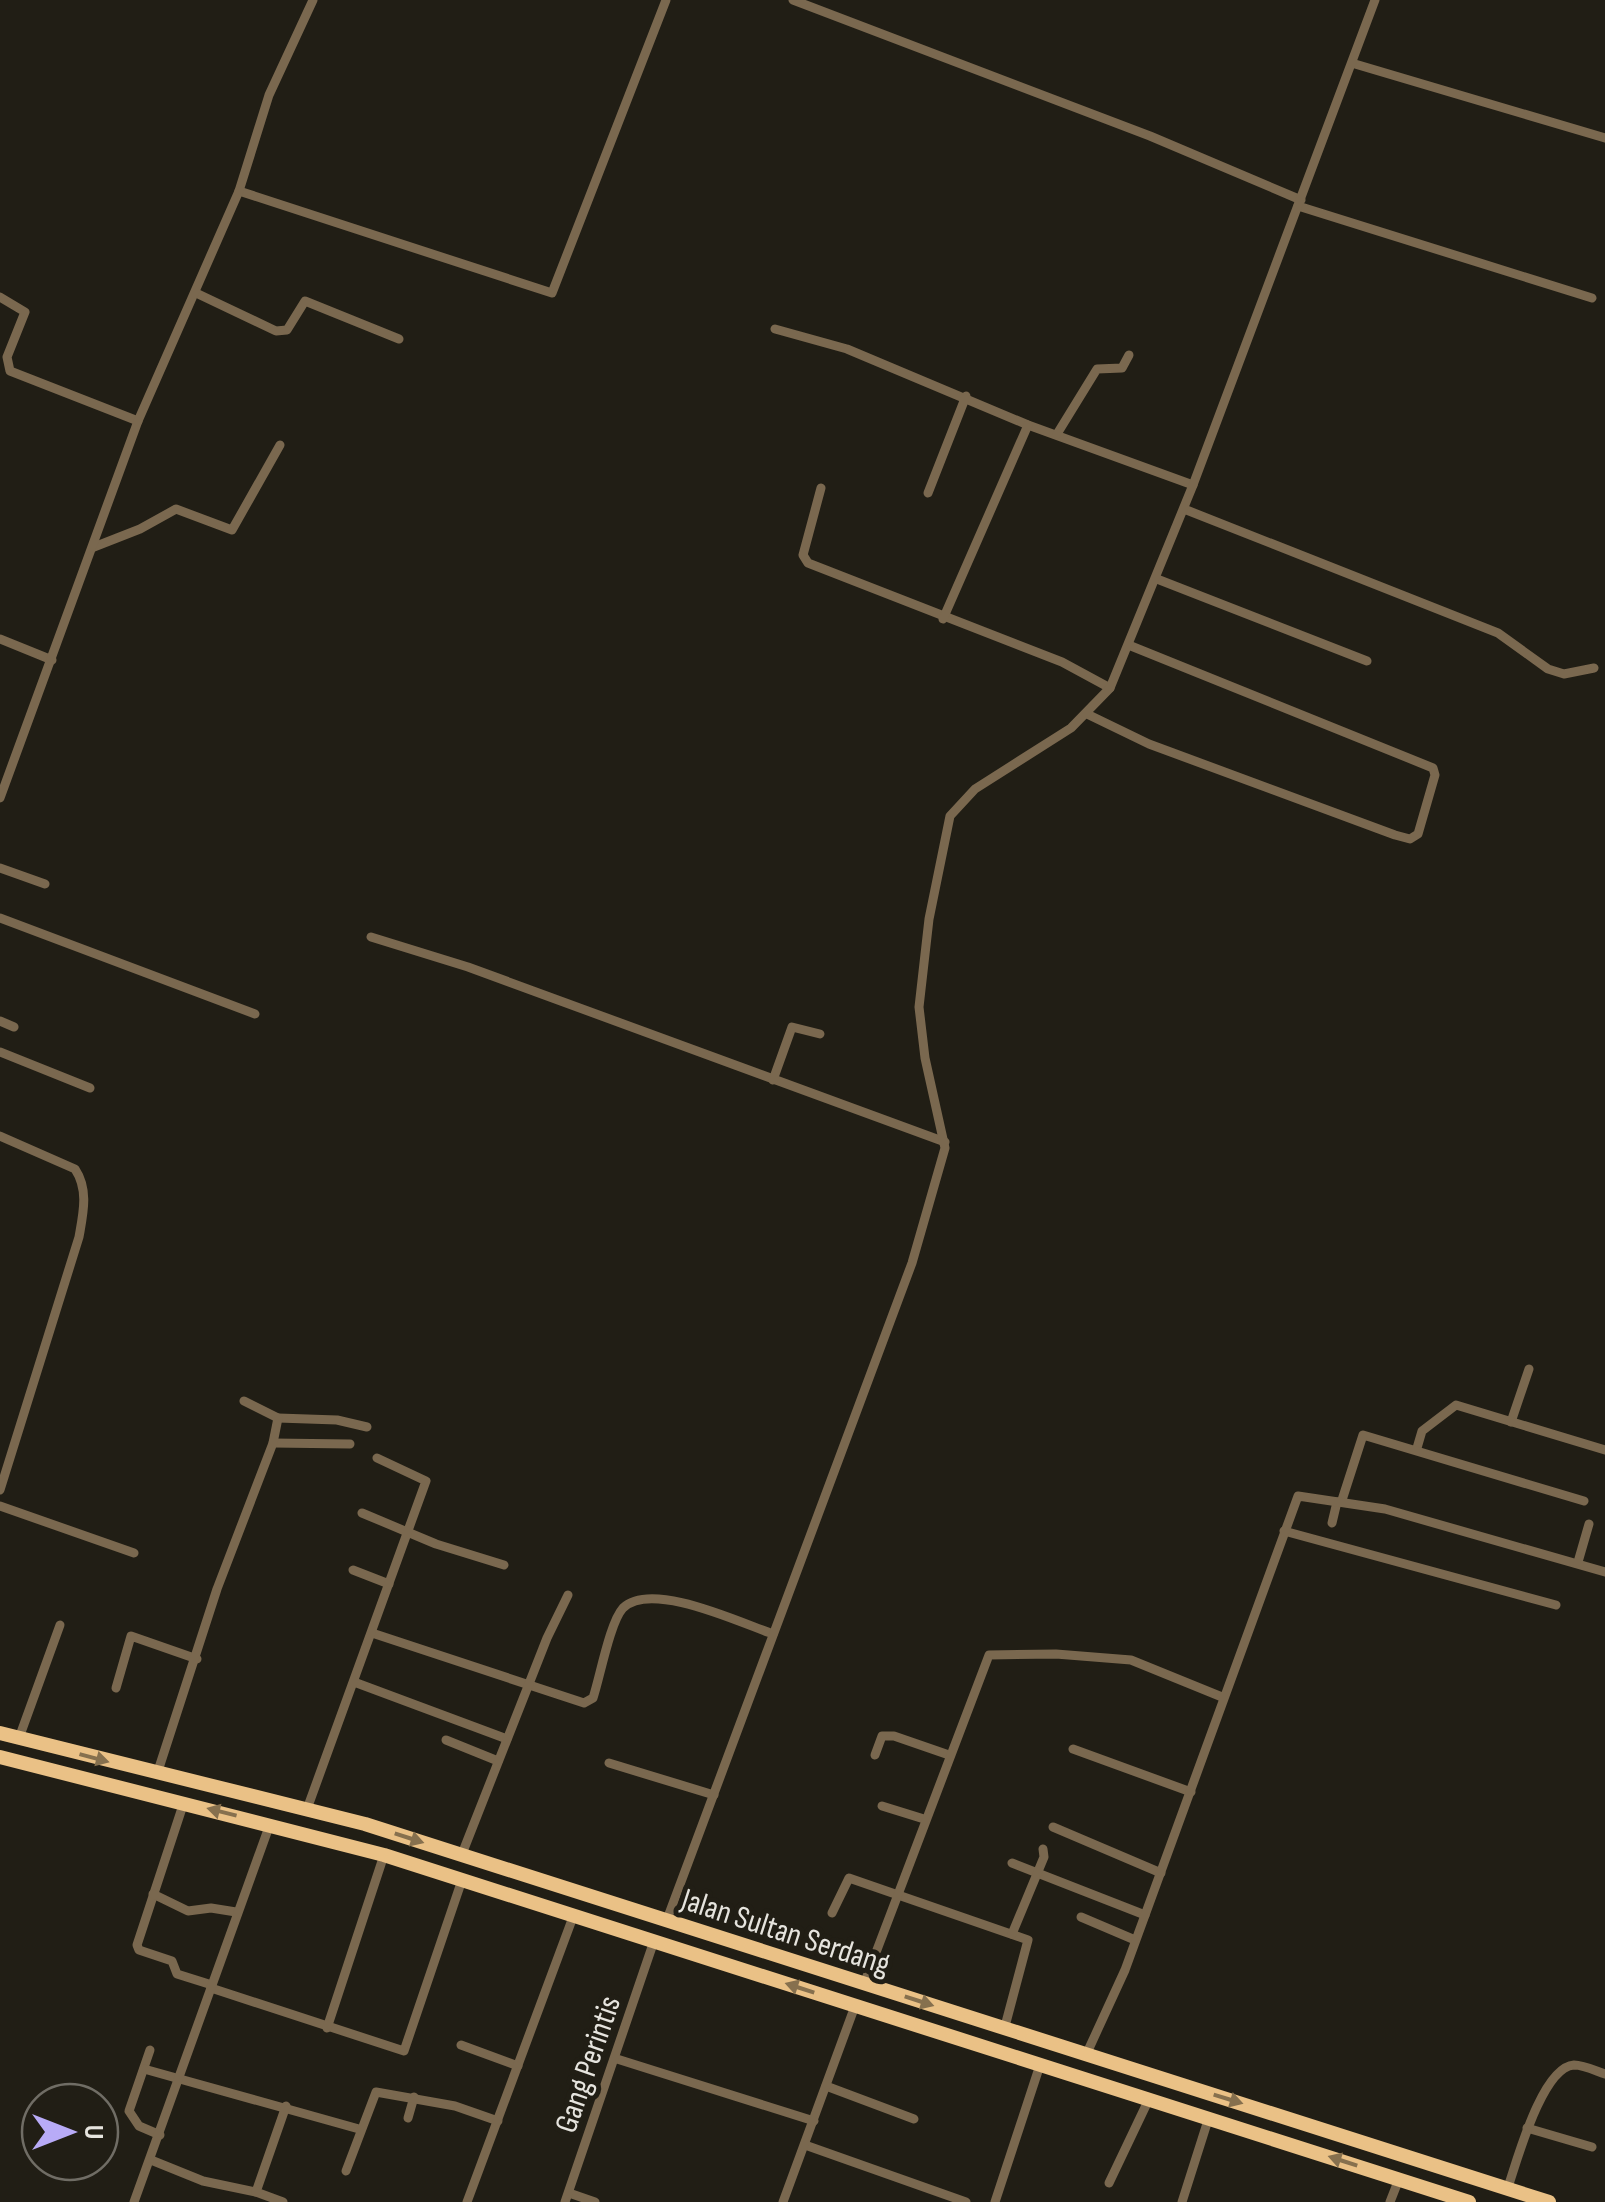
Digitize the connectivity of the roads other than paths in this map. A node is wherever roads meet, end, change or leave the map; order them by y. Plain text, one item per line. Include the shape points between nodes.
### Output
1 (313, 0) edge
2 (666, 0) edge
3 (793, 0) edge
4 (1375, 0) edge
5 (1354, 64) junction
6 (1605, 138) edge
7 (239, 191) junction
8 (1300, 203) junction
9 (196, 293) junction
10 (0, 297) edge
11 (1592, 298) dead end
12 (775, 329) dead end
13 (399, 339) dead end
14 (1130, 355) dead end
15 (966, 396) junction
16 (138, 422) junction
17 (1028, 425) junction
18 (1057, 434) junction
19 (280, 445) dead end
20 (1194, 485) junction
21 (821, 488) dead end
22 (928, 493) dead end
23 (1184, 509) junction
24 (94, 546) junction
25 (1157, 579) junction
26 (944, 618) junction
27 (0, 640) edge
28 (1131, 646) junction
29 (52, 660) junction
30 (1366, 661) dead end
31 (1594, 668) dead end
32 (1110, 688) junction
33 (1087, 714) junction
34 (0, 798) edge
35 (0, 868) edge
36 (46, 884) dead end
37 (0, 918) edge
38 (371, 938) dead end
39 (255, 1014) dead end
40 (0, 1022) edge
41 (14, 1027) dead end
42 (820, 1034) dead end
43 (0, 1052) edge
44 (774, 1080) junction
45 (90, 1088) dead end
46 (0, 1136) edge
47 (945, 1142) junction
48 (1529, 1370) dead end
49 (244, 1400) dead end
50 (278, 1418) junction
51 (337, 1420) junction
52 (1510, 1422) junction
53 (366, 1427) dead end
54 (273, 1443) junction
55 (334, 1444) junction
56 (350, 1444) dead end
57 (1417, 1448) junction
58 (1605, 1450) edge
59 (377, 1458) dead end
60 (0, 1490) edge
61 (1340, 1501) junction
62 (1584, 1502) dead end
63 (0, 1506) edge
64 (362, 1514) dead end
65 (1332, 1523) dead end
66 (1588, 1524) dead end
67 (1284, 1531) junction
68 (408, 1533) junction
69 (134, 1553) dead end
70 (1578, 1562) junction
71 (504, 1565) dead end
72 (353, 1570) dead end
73 (1605, 1572) edge
74 (389, 1584) junction
75 (568, 1596) dead end
76 (1556, 1605) dead end
77 (60, 1625) dead end
78 (372, 1634) junction
79 (774, 1634) junction
80 (197, 1659) junction
81 (354, 1682) junction
82 (528, 1686) junction
83 (116, 1688) dead end
84 (1222, 1697) junction
85 (0, 1733) edge
86 (19, 1738) junction
87 (508, 1739) junction
88 (446, 1740) dead end
89 (1073, 1749) dead end
90 (875, 1755) dead end
91 (949, 1755) junction
92 (0, 1757) edge
93 (498, 1760) junction
94 (610, 1764) dead end
95 (156, 1774) junction
96 (1191, 1792) junction
97 (714, 1795) junction
98 (184, 1802) junction
99 (882, 1806) dead end
100 (308, 1809) junction
101 (924, 1819) junction
102 (270, 1824) junction
103 (1052, 1827) dead end
104 (1043, 1850) dead end
105 (384, 1854) junction
106 (462, 1854) junction
107 (1012, 1863) dead end
108 (1161, 1873) junction
109 (1036, 1874) junction
110 (462, 1880) junction
111 (153, 1894) junction
112 (896, 1894) junction
113 (236, 1912) junction
114 (832, 1913) dead end
115 (1145, 1915) junction
116 (1081, 1916) dead end
117 (572, 1917) junction
118 (666, 1922) junction
119 (1012, 1934) junction
120 (1135, 1940) junction
121 (654, 1941) junction
122 (864, 1984) junction
123 (212, 1986) junction
124 (854, 2006) junction
125 (327, 2028) junction
126 (1004, 2030) junction
127 (460, 2045) dead end
128 (150, 2050) dead end
129 (1086, 2054) junction
130 (617, 2060) junction
131 (1040, 2065) junction
132 (518, 2066) junction
133 (144, 2069) junction
134 (1605, 2074) edge
135 (180, 2079) junction
136 (826, 2086) junction
137 (414, 2097) junction
138 (1149, 2099) junction
139 (286, 2106) junction
140 (408, 2118) dead end
141 (1209, 2118) junction
142 (914, 2119) dead end
143 (1293, 2120) junction
144 (498, 2121) junction
145 (814, 2121) junction
146 (359, 2128) junction
147 (1528, 2128) junction
148 (160, 2135) junction
149 (1285, 2143) junction
150 (805, 2146) junction
151 (1592, 2146) dead end
152 (151, 2160) junction
153 (346, 2171) dead end
154 (1398, 2178) junction
155 (1109, 2183) dead end
156 (1508, 2187) junction
157 (256, 2192) junction
158 (567, 2197) edge
159 (134, 2202) edge
160 (284, 2202) edge
161 (467, 2202) edge
162 (595, 2202) edge
163 (783, 2202) edge
164 (966, 2202) edge
165 (994, 2202) edge
166 (1182, 2202) edge
167 (1390, 2202) edge
168 (1469, 2202) edge
169 (1549, 2202) edge

1 - 7 street via 268,95
2 - 7 street via 552,294
3 - 8 street via 1150,136
4 - 5 street
5 - 6 street
5 - 8 street
7 - 9 street
8 - 11 street
8 - 20 street
9 - 13 street via 276,331 287,330 305,301
9 - 16 street
10 - 16 street via 25,312 7,357 10,371
12 - 15 street
14 - 18 street via 1122,368 1097,370
15 - 17 street
15 - 22 street
16 - 24 street
17 - 18 street
17 - 26 street
18 - 20 street
19 - 24 street via 232,530 176,509
20 - 23 street
21 - 26 street via 803,550 808,563
23 - 25 street
23 - 31 street via 1498,633 1548,670
24 - 29 street
25 - 28 street
25 - 30 street
26 - 32 street via 1062,662
27 - 29 street
28 - 32 street
28 - 33 street via 1433,768 1418,834 1395,836 1149,744
29 - 34 street
32 - 33 street
33 - 47 street via 975,790 950,816 919,1007
35 - 36 street
37 - 39 street
38 - 44 street
40 - 41 street
42 - 44 street via 792,1027
43 - 45 street
44 - 47 street
46 - 60 street via 75,1169 84,1201 79,1238
47 - 79 street via 912,1263
48 - 52 street
49 - 50 street
50 - 51 street
50 - 54 street
51 - 53 street
51 - 55 street
52 - 57 street via 1451,1406 1422,1431
52 - 58 street
54 - 55 street
54 - 80 street
55 - 56 street
57 - 61 street via 1363,1434
57 - 62 street
59 - 68 street via 426,1481
61 - 65 street
61 - 67 street via 1300,1494
61 - 70 street
63 - 69 street
64 - 68 street
66 - 70 street
67 - 76 street
67 - 84 street
68 - 71 street
68 - 74 street
70 - 73 street
72 - 74 street
74 - 78 street
75 - 82 street
77 - 86 street
78 - 81 street
78 - 82 street
79 - 82 street via 649,1598 622,1609 589,1702
79 - 97 street
80 - 83 street via 130,1636
80 - 95 street
81 - 87 street
81 - 100 street
82 - 87 street
84 - 91 street via 1131,1660 998,1652 987,1658
84 - 96 street
85 - 86 highway, Jalan Sultan Serdang
86 -> 95 highway, Jalan Sultan Serdang
87 - 93 street
88 - 93 street
89 - 96 street
90 - 91 street via 882,1736 894,1736
91 - 101 street
92 - 98 highway, Jalan Sultan Serdang
93 - 106 street
94 - 97 street
95 - 100 highway, Jalan Sultan Serdang
96 - 108 street
97 - 118 street
102 -> 98 highway, Jalan Sultan Serdang
98 - 111 street
99 - 101 street
100 -> 106 highway, Jalan Sultan Serdang
101 - 112 street
102 - 105 highway, Jalan Sultan Serdang
102 - 113 street
103 - 108 street
104 - 109 street
105 - 110 highway, Jalan Sultan Serdang
105 - 125 street
106 - 118 highway, Jalan Sultan Serdang
107 - 109 street
108 - 115 street
109 - 115 street
109 - 119 street
110 - 117 highway, Jalan Sultan Serdang
110 - 125 street via 406,2050
111 - 113 street via 188,1911
111 - 123 street via 139,1950
112 - 114 street via 848,1878
112 - 119 street
112 - 122 street
113 - 123 street
115 - 120 street
116 - 120 street
117 - 121 highway, Jalan Sultan Serdang
117 - 132 street
118 - 122 highway, Jalan Sultan Serdang
119 - 126 street via 1031,1943
120 - 129 street
124 -> 121 highway, Jalan Sultan Serdang
121 - 130 street, Gang Perintis
122 -> 126 highway, Jalan Sultan Serdang
123 - 125 street
123 - 135 street
124 - 131 highway, Jalan Sultan Serdang
124 - 136 street
126 - 129 highway, Jalan Sultan Serdang
127 - 132 street
128 - 133 street
129 -> 143 highway, Jalan Sultan Serdang
130 - 145 street
130 - 158 street, Gang Perintis
131 - 138 highway, Jalan Sultan Serdang
131 - 165 street
132 - 144 street
133 - 135 street
133 - 148 street via 129,2110 139,2126
134 - 147 street via 1574,2065 1564,2069
135 - 139 street
135 - 148 street
136 - 142 street
136 - 145 street
137 - 140 street
137 - 144 street
137 - 146 street via 374,2093
138 - 141 highway, Jalan Sultan Serdang
138 - 155 street
139 - 146 street
139 - 157 street
141 - 149 highway, Jalan Sultan Serdang
141 - 166 street
143 - 149 highway
143 - 156 highway, Jalan Sultan Serdang
144 - 161 street
145 - 150 street
146 - 153 street
147 - 151 street
147 - 156 street
148 - 152 street
154 -> 149 highway, Jalan Sultan Serdang
150 - 163 street
150 - 164 street
152 - 157 street
152 - 159 street
154 - 167 street
154 - 168 highway, Jalan Sultan Serdang
156 - 169 highway, Jalan Sultan Serdang
157 - 160 street
158 - 162 street

